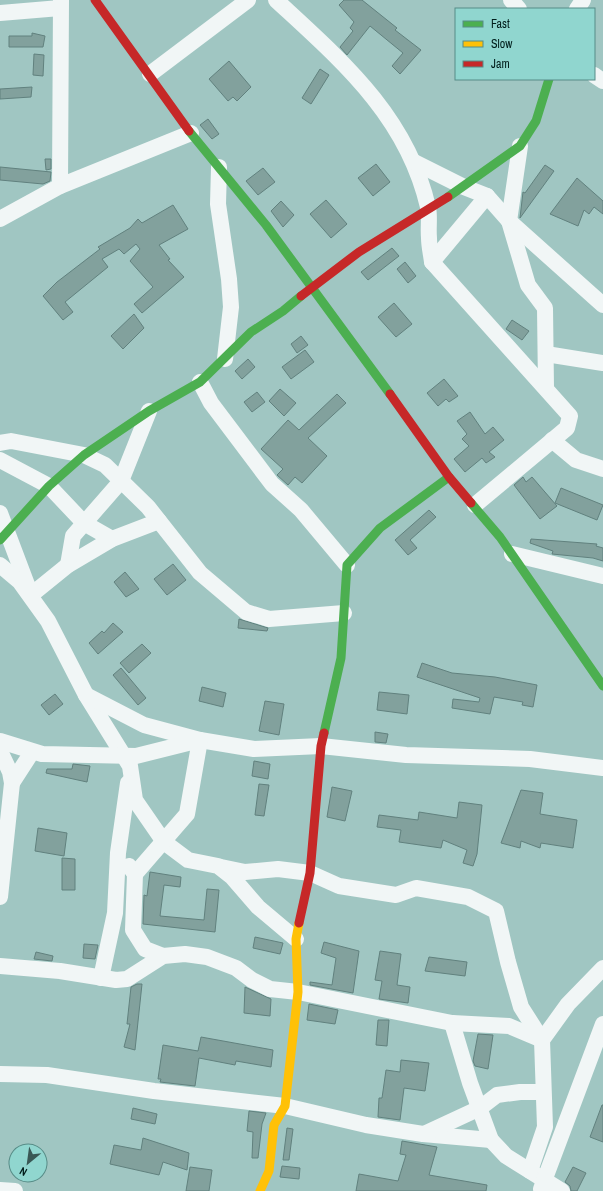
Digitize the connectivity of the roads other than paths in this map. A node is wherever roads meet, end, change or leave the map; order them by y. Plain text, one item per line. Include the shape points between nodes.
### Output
1 (95, 0) edge
2 (248, 0) edge
3 (276, 0) edge
4 (511, 0) edge
5 (60, 4) edge
6 (518, 8) edge
7 (0, 13) edge
8 (150, 74) junction
9 (549, 80) edge
10 (190, 133) junction
11 (520, 146) junction
12 (414, 162) junction
13 (219, 167) junction
14 (60, 186) junction
15 (464, 188) junction
16 (487, 196) junction
17 (428, 208) junction
18 (0, 219) edge
19 (508, 221) junction
20 (432, 262) junction
21 (312, 286) junction
22 (603, 304) edge
23 (546, 354) junction
24 (225, 359) junction
25 (603, 363) edge
26 (200, 382) junction
27 (546, 388) junction
28 (149, 411) junction
29 (552, 440) junction
30 (0, 443) edge
31 (84, 455) junction
32 (0, 460) edge
33 (602, 464) edge
34 (449, 477) junction
35 (121, 481) junction
36 (49, 486) junction
37 (474, 505) junction
38 (0, 513) edge
39 (159, 521) junction
40 (84, 523) junction
41 (3, 536) edge
42 (112, 539) junction
43 (512, 554) junction
44 (0, 565) edge
45 (68, 565) junction
46 (347, 565) junction
47 (603, 576) edge
48 (31, 595) junction
49 (344, 613) junction
50 (603, 686) edge
51 (86, 695) junction
52 (200, 740) junction
53 (0, 741) edge
54 (321, 746) junction
55 (0, 751) edge
56 (32, 752) junction
57 (126, 761) junction
58 (603, 768) edge
59 (12, 783) junction
60 (164, 842) junction
61 (118, 853) junction
62 (218, 866) junction
63 (310, 874) junction
64 (135, 882) junction
65 (0, 897) edge
66 (115, 913) junction
67 (133, 930) junction
68 (296, 939) junction
69 (163, 956) junction
70 (0, 966) edge
71 (603, 968) edge
72 (101, 978) junction
73 (298, 992) junction
74 (452, 1023) junction
75 (603, 1024) edge
76 (542, 1040) junction
77 (0, 1074) edge
78 (543, 1092) junction
79 (286, 1106) junction
80 (480, 1108) junction
81 (423, 1134) junction
82 (491, 1140) junction
83 (530, 1171) junction
84 (542, 1186) edge
85 (0, 1190) edge
86 (15, 1191) edge
87 (260, 1191) edge
88 (562, 1191) edge

1 - 8 street
2 - 8 street
3 - 12 street via 332,52 369,93 396,128
4 - 6 street
5 - 7 street
5 - 14 street
8 - 10 street
9 - 11 street via 536,121
10 - 13 street
10 - 14 street
11 - 15 street
11 - 19 street
12 - 15 street
12 - 17 street
13 - 21 street
13 - 24 street via 218,204 230,279 231,307
14 - 18 street
15 - 16 street
15 - 17 street
16 - 19 street
16 - 20 street
17 - 20 street
17 - 21 street
19 - 22 street
19 - 23 street via 528,285 545,308
20 - 27 street
21 - 24 street via 283,311 251,332
21 - 34 street
23 - 25 street
23 - 27 street
24 - 26 street
26 - 28 street
26 - 46 street via 211,403 272,484 301,510
27 - 29 street via 570,416 567,428
28 - 31 street
28 - 35 street
29 - 33 street via 576,460
29 - 37 street
30 - 31 street via 11,441
31 - 35 street via 105,465
31 - 36 street
32 - 36 street
34 - 37 street
34 - 46 street via 380,528
35 - 39 street
35 - 40 street
36 - 40 street
36 - 41 street
37 - 43 street
38 - 41 street
39 - 42 street
39 - 49 street via 200,573 246,612 269,619
40 - 42 street
40 - 45 street via 73,536
41 - 48 street
42 - 45 street
43 - 47 street
43 - 50 street
44 - 48 street
45 - 48 street
46 - 49 street
48 - 51 street via 48,621
49 - 54 street via 341,658
51 - 52 street via 144,725
51 - 57 street
52 - 54 street via 254,749
52 - 57 street via 136,756
52 - 60 street via 187,814
53 - 56 street
54 - 58 street via 406,755 530,759
54 - 63 street
55 - 59 street
56 - 57 street
56 - 59 street
57 - 60 street via 135,800
57 - 61 street
59 - 65 street
60 - 62 street via 188,860
60 - 64 street
61 - 64 street
61 - 66 street
62 - 63 street via 245,872 278,869
62 - 68 street via 232,877 258,907
63 - 68 street
63 - 76 street via 339,886 396,895 416,888 468,897 496,911 521,1007
64 - 66 street
64 - 67 street
66 - 67 street
66 - 72 street
67 - 69 street via 145,949
68 - 73 street
69 - 72 street via 127,979
69 - 73 street via 185,954 207,957 236,968 270,989
70 - 72 street via 60,971
71 - 76 street via 568,1004
73 - 74 street
73 - 79 street
74 - 76 street via 509,1026
74 - 80 street
75 - 84 street
76 - 78 street
77 - 79 street via 47,1075 154,1091
78 - 80 street via 497,1095
78 - 83 street via 545,1128
79 - 81 street via 366,1125
79 - 87 street via 274,1125 269,1171
80 - 81 street
80 - 82 street
81 - 82 street
82 - 83 street via 506,1156
83 - 84 street
84 - 88 street
85 - 86 street

